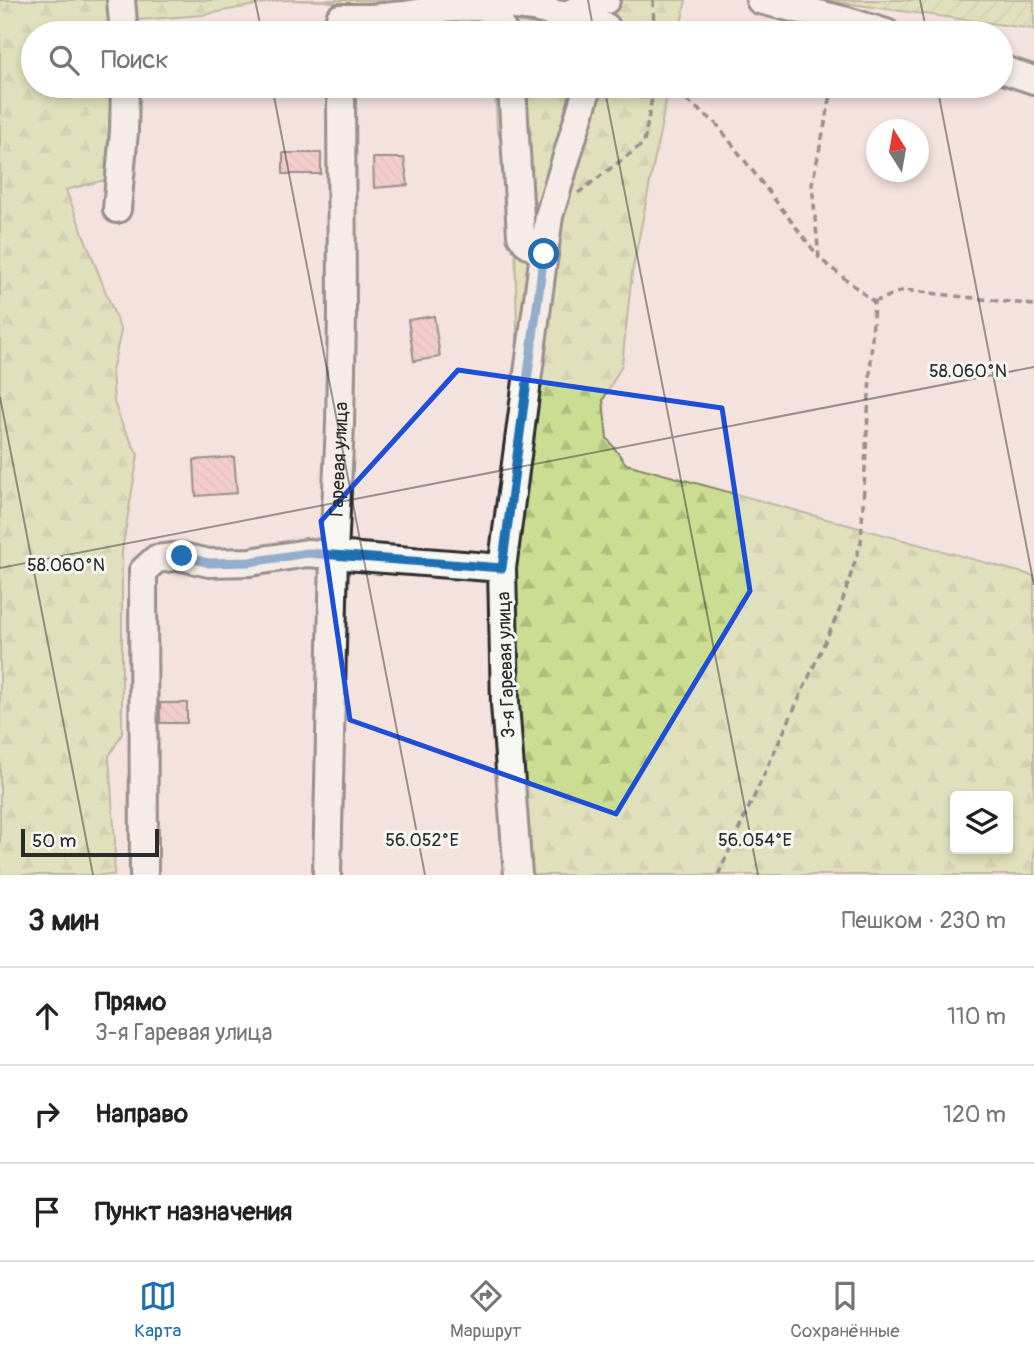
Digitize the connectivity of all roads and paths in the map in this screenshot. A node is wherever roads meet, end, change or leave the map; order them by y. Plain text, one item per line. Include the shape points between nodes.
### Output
1 (121, 0) edge
2 (606, 0) edge
3 (653, 0) edge
4 (760, 0) edge
5 (436, 4) edge
6 (489, 6) junction
7 (562, 16) junction
8 (123, 21) edge
9 (364, 21) edge
10 (497, 21) edge
11 (582, 21) edge
12 (654, 21) edge
13 (847, 21) edge
14 (1013, 73) edge
15 (1034, 80) edge
16 (125, 98) edge
17 (341, 98) edge
18 (513, 98) edge
19 (585, 98) edge
20 (652, 98) edge
21 (683, 98) edge
22 (830, 98) edge
23 (117, 209) dead end
24 (549, 216) junction
25 (544, 254) junction
26 (819, 258) junction
27 (874, 302) junction
28 (1034, 305) edge
29 (334, 554) junction
30 (502, 568) junction
31 (144, 875) edge
32 (327, 875) edge
33 (518, 875) edge
34 (718, 875) edge

1 - 8 street
2 - 7 street
3 - 12 path
4 - 13 street
5 - 6 street
5 - 9 street
6 - 7 street via 534,8
6 - 10 street
7 - 11 street
14 - 15 street
16 - 23 street
17 - 29 street, Гаревая улица via 342,329
18 - 25 street via 522,235
19 - 24 street, 3-я Гаревая улица
20 - 24 path via 644,143
21 - 26 path via 715,122
22 - 26 path via 812,184
24 - 25 street, 3-я Гаревая улица
25 - 30 street, 3-я Гаревая улица
26 - 27 path
27 - 28 path via 904,290
27 - 34 path via 861,542 840,609
29 - 30 street
29 - 31 street via 209,563 174,556 156,559 143,571
29 - 32 street, Гаревая улица
30 - 33 street, 3-я Гаревая улица via 505,704

